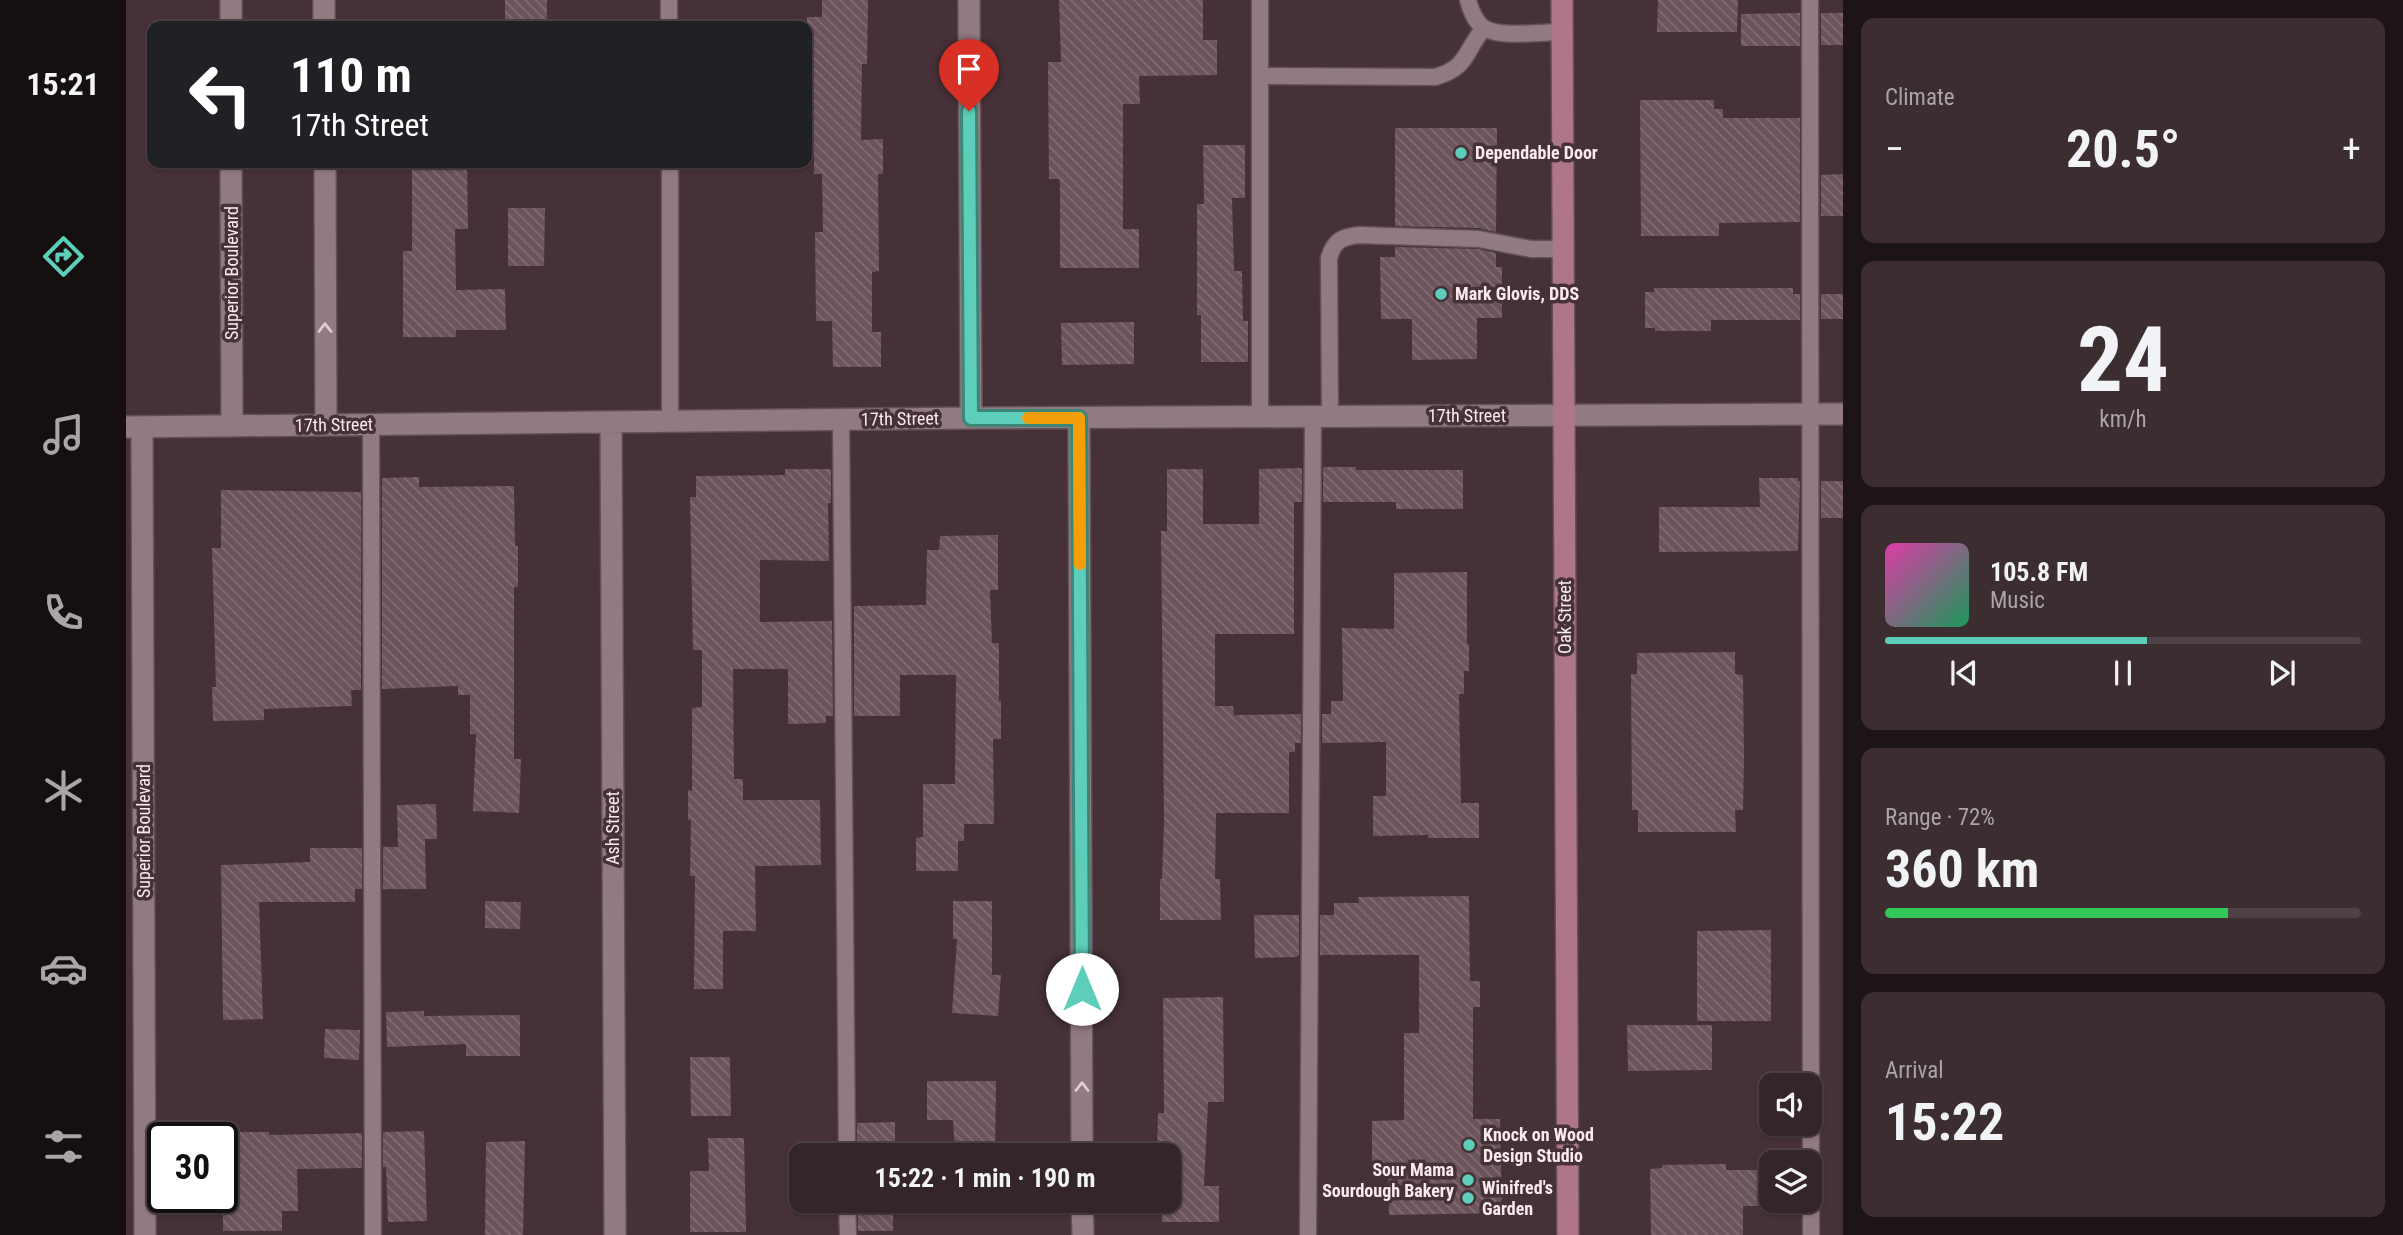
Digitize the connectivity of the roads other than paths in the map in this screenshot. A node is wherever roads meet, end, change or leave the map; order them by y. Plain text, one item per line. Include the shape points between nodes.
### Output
1 (230, 0) edge
2 (324, 0) edge
3 (669, 0) edge
4 (969, 0) edge
5 (1260, 0) edge
6 (1468, 0) edge
7 (1562, 0) edge
8 (1810, 0) edge
9 (231, 21) edge
10 (324, 21) edge
11 (669, 21) edge
12 (1484, 28) junction
13 (1562, 32) junction
14 (1261, 76) junction
15 (231, 168) edge
16 (324, 168) edge
17 (670, 168) edge
18 (1563, 249) junction
19 (1811, 414) junction
20 (1843, 414) edge
21 (1564, 416) junction
22 (1260, 417) junction
23 (1322, 417) junction
24 (971, 418) junction
25 (1079, 418) junction
26 (841, 419) junction
27 (670, 421) junction
28 (611, 422) junction
29 (371, 424) junction
30 (326, 425) junction
31 (232, 426) junction
32 (134, 427) edge
33 (847, 1143) edge
34 (1082, 1143) edge
35 (847, 1213) edge
36 (1083, 1213) edge
37 (145, 1235) edge
38 (373, 1235) edge
39 (615, 1235) edge
40 (848, 1235) edge
41 (1083, 1235) edge
42 (1308, 1235) edge
43 (1567, 1235) edge
44 (1811, 1235) edge

1 - 9 street
2 - 10 street
3 - 11 lane
4 - 24 street
5 - 14 lane
6 - 12 lane
7 - 13 street, Oak Street
8 - 19 lane
12 - 13 lane
12 - 14 lane via 1463,63 1451,73 1435,77
13 - 18 street, Oak Street
14 - 22 lane
15 - 31 street, Superior Boulevard
30 -> 16 street
17 - 27 lane
18 - 21 street, Oak Street
18 - 23 lane via 1531,249 1479,239 1343,237 1333,245 1329,258
19 - 20 street, 17th Street
19 - 21 street, 17th Street
19 - 44 lane
21 - 23 street, 17th Street
21 - 43 street, Oak Street
22 - 23 street, 17th Street
22 - 25 street, 17th Street
23 - 42 lane
24 - 25 street, 17th Street
24 - 26 street, 17th Street
34 -> 25 street
26 - 27 street, 17th Street
26 - 33 lane
27 - 28 street, 17th Street
28 - 29 street, 17th Street
28 - 39 street, Ash Street
29 - 30 street, 17th Street
29 - 38 lane
30 - 31 street, 17th Street
31 - 32 street, 17th Street
32 - 37 street, Superior Boulevard
35 - 40 lane
36 - 41 street

